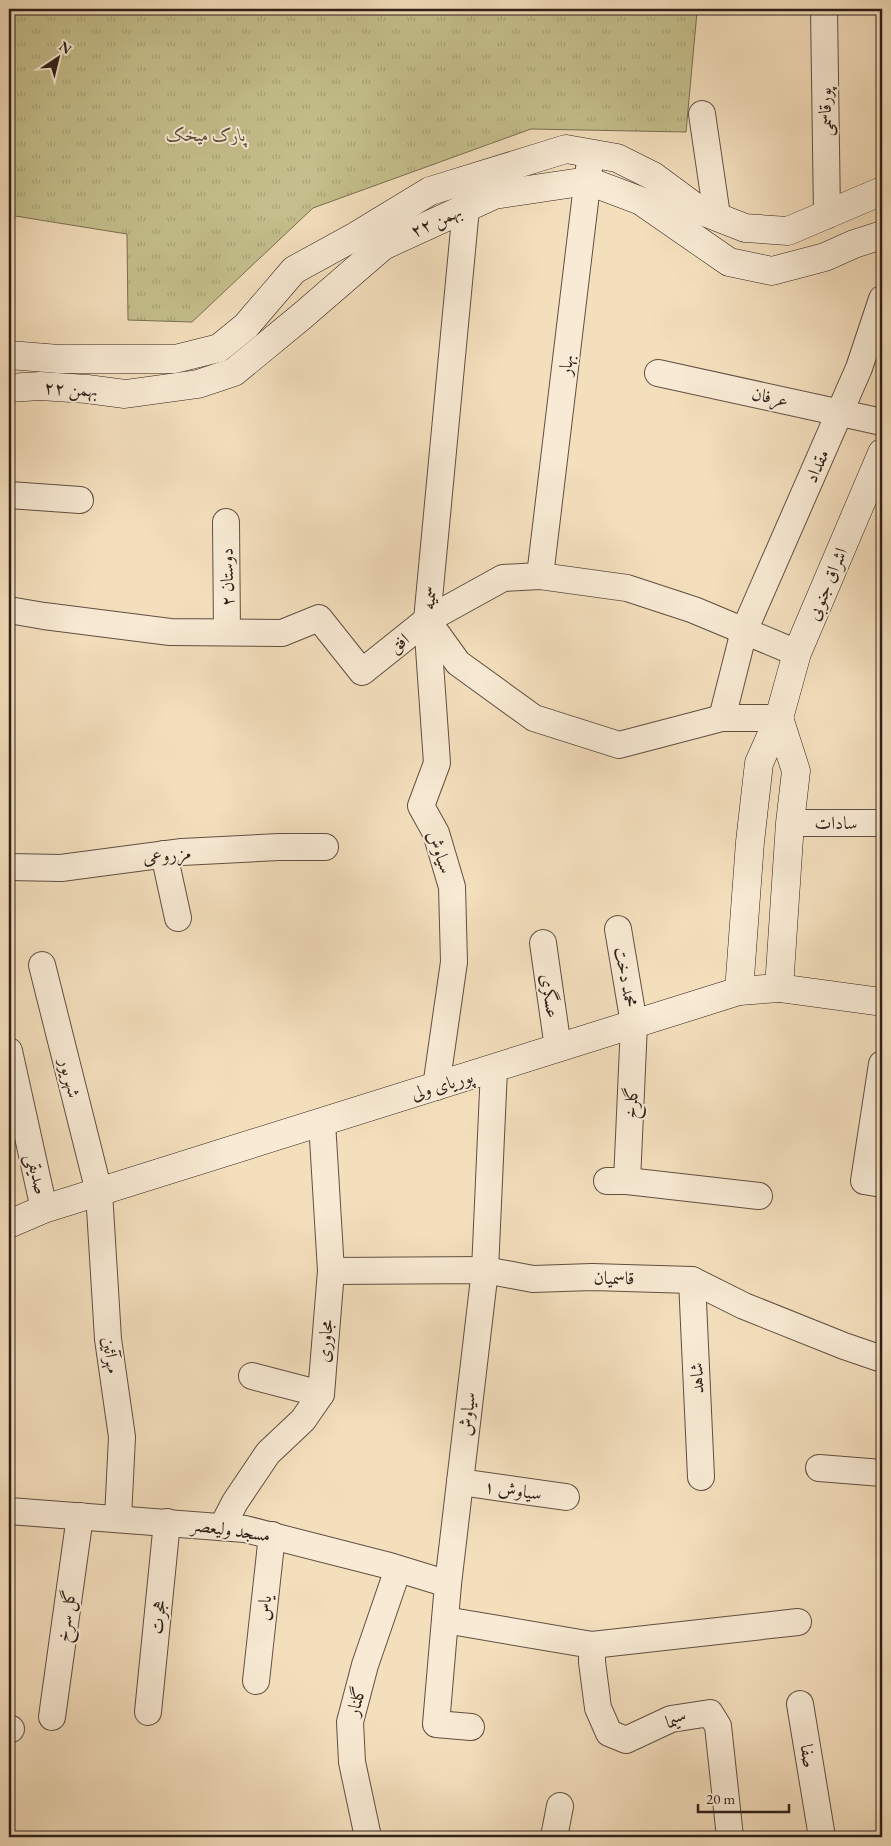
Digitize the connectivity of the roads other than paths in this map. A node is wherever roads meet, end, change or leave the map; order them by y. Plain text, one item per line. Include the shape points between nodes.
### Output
1 (824, 9) edge
2 (702, 114) dead end
3 (590, 153) junction
4 (588, 181) junction
5 (882, 191) edge
6 (466, 208) junction
7 (827, 215) junction
8 (717, 216) junction
9 (882, 235) edge
10 (882, 299) edge
11 (9, 355) edge
12 (658, 373) dead end
13 (9, 388) edge
14 (840, 412) junction
15 (882, 422) edge
16 (882, 453) edge
17 (9, 495) edge
18 (80, 500) dead end
19 (226, 522) dead end
20 (540, 576) junction
21 (9, 610) edge
22 (427, 620) junction
23 (744, 630) junction
24 (227, 632) junction
25 (797, 653) junction
26 (722, 718) junction
27 (779, 718) junction
28 (790, 823) junction
29 (882, 823) edge
30 (325, 847) dead end
31 (164, 854) junction
32 (9, 867) edge
33 (178, 918) dead end
34 (618, 929) dead end
35 (543, 943) dead end
36 (42, 965) dead end
37 (779, 988) junction
38 (739, 991) junction
39 (882, 1002) edge
40 (634, 1024) junction
41 (558, 1048) junction
42 (9, 1052) edge
43 (882, 1064) edge
44 (494, 1069) junction
45 (436, 1087) junction
46 (322, 1122) junction
47 (882, 1184) edge
48 (99, 1192) junction
49 (759, 1196) dead end
50 (44, 1209) junction
51 (9, 1224) edge
52 (485, 1270) junction
53 (331, 1271) junction
54 (692, 1280) junction
55 (882, 1359) edge
56 (252, 1376) dead end
57 (321, 1394) junction
58 (819, 1468) dead end
59 (882, 1473) edge
60 (701, 1477) dead end
61 (460, 1482) junction
62 (566, 1498) dead end
63 (9, 1511) edge
64 (80, 1516) junction
65 (118, 1518) junction
66 (167, 1522) junction
67 (222, 1527) junction
68 (272, 1535) junction
69 (398, 1569) junction
70 (448, 1584) junction
71 (445, 1620) junction
72 (798, 1622) dead end
73 (592, 1645) junction
74 (256, 1681) dead end
75 (800, 1704) dead end
76 (148, 1712) dead end
77 (52, 1717) dead end
78 (471, 1727) dead end
79 (560, 1806) dead end
80 (371, 1837) edge
81 (554, 1837) edge
82 (730, 1837) edge
83 (822, 1837) edge

1 - 7 street, پورقاسمی
2 - 8 street
3 - 4 street, بهار
3 - 8 street, ۲۲ بهمن via 617,158 653,176 700,210
3 - 11 street, ۲۲ بهمن via 566,149 430,191 294,270 246,326 219,348 175,359 59,359
4 - 6 street, ۲۲ بهمن via 494,195
4 - 9 street, ۲۲ بهمن via 641,201 729,262 772,271 825,257
4 - 20 street, بهار
5 - 7 street, ۲۲ بهمن
6 - 13 street, ۲۲ بهمن via 383,246 234,372 198,384 125,394 87,388
6 - 22 street, سمیه
7 - 8 street, ۲۲ بهمن via 788,231 746,228
10 - 14 street, مقداد
12 - 14 street, عرفان
14 - 15 street, عرفان
14 - 23 street, مقداد
16 - 25 street, اشراق جنوبی
17 - 18 street
19 - 24 street, دوستان ۲
20 - 22 street, افق via 503,578
20 - 23 street, افق via 627,588
21 - 24 street, افق via 170,632
22 - 24 street, افق via 362,672 319,618 282,633
22 - 26 street, سمیه via 458,663 534,718 619,745
22 - 45 street, سیاوش via 437,763 421,806 436,833 452,887 454,962
23 - 25 street, افق
23 - 26 street, مقداد
25 - 27 street, اشراق جنوبی
26 - 27 street, سمیه
27 - 28 street via 796,771
27 - 38 street, اشراق جنوبی via 759,763
28 - 29 street, سادات
28 - 37 street
30 - 31 street, مزروعی
31 - 32 street, مزروعی via 61,868
31 - 33 street
34 - 40 street, محمد دخت
35 - 41 street, عسگری
36 - 48 street, شهریور
37 - 38 street, پوریای ولی
37 - 39 street, پوریای ولی
38 - 40 street, پوریای ولی
40 - 41 street, پوریای ولی
40 - 49 street, گلرخ via 617,1181
41 - 44 street, پوریای ولی
42 - 50 street, صدیقی
43 - 47 street via 864,1181
44 - 45 street, پوریای ولی
44 - 52 street, سیاوش
45 - 46 street, پوریای ولی
46 - 48 street, پوریای ولی
46 - 53 street, مجاوری
48 - 50 street, پوریای ولی
48 - 65 street, مهرآئین via 108,1339 122,1437
50 - 51 street, پوریای ولی
52 - 53 street, قاسمیان
52 - 54 street, قاسمیان via 534,1279
52 - 61 street, سیاوش
53 - 57 street, مجاوری
54 - 55 street, قاسمیان via 753,1309
54 - 60 street, شاهد
56 - 57 street
57 - 67 street via 303,1420 268,1453
58 - 59 street
61 - 62 street, سیاوش ۱
61 - 70 street, سیاوش
63 - 64 street, مسجد ولیعصر
64 - 65 street, مسجد ولیعصر
64 - 77 street, گل سرخ
65 - 66 street, مسجد ولیعصر
66 - 67 street, مسجد ولیعصر
66 - 76 street, هجرت
67 - 68 street, مسجد ولیعصر via 245,1528
68 - 69 street, مسجد ولیعصر
68 - 74 street, یاس
69 - 70 street, مسجد ولیعصر
69 - 80 street, گلنار via 365,1665 350,1722 352,1762
70 - 71 street, سیاوش
71 - 73 street
71 - 78 street, سیاوش via 436,1724
72 - 73 street
73 - 82 street, سیما via 598,1708 609,1733 626,1740 671,1719 710,1713 718,1726
75 - 83 street, صفا
79 - 81 street

